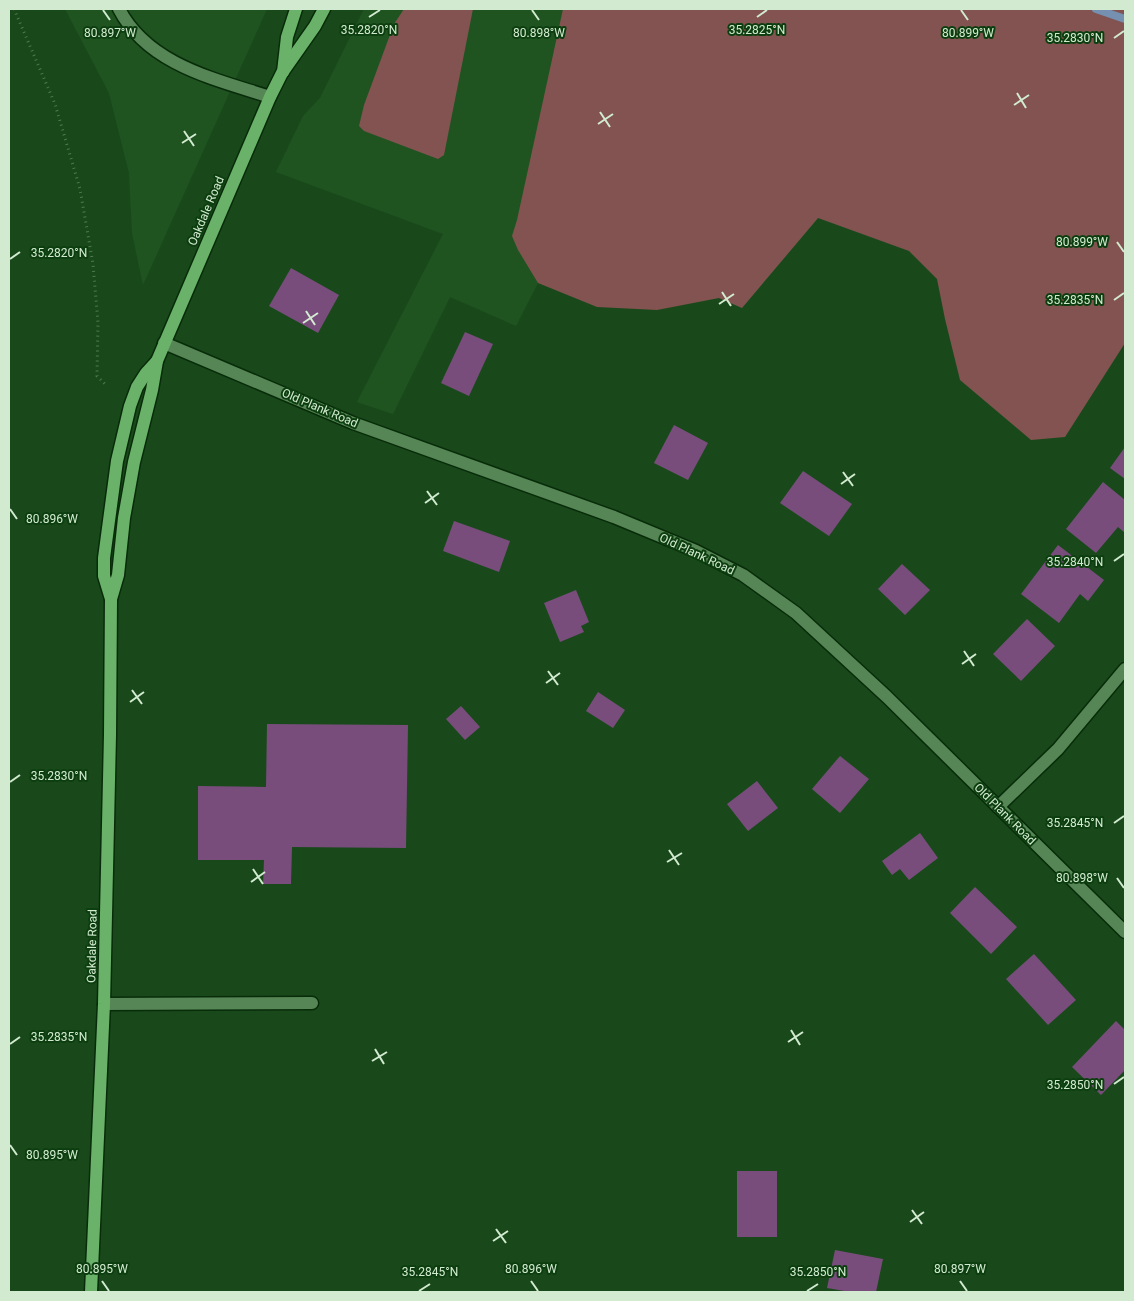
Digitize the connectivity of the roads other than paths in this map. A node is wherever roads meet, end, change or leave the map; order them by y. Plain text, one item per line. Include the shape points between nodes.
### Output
1 (119, 9) edge
2 (296, 9) edge
3 (324, 9) edge
4 (282, 73) junction
5 (270, 97) junction
6 (164, 343) junction
7 (1125, 669) edge
8 (998, 807) junction
9 (1125, 932) edge
10 (312, 1003) dead end
11 (104, 1004) junction
12 (92, 1292) edge

1 - 5 street via 139,38 162,56 188,69
2 - 4 main road, Oakdale Road via 287,37
3 - 4 main road, Oakdale Road
4 - 5 main road, Oakdale Road
5 - 6 main road, Oakdale Road
6 - 8 street, Old Plank Road via 353,423 614,517 696,551 743,575 796,613
6 - 11 main road, Oakdale Road via 156,361 132,469 118,575 111,599
7 - 8 street via 1058,749
8 - 9 street, Old Plank Road
10 - 11 street
11 - 12 main road, Oakdale Road

